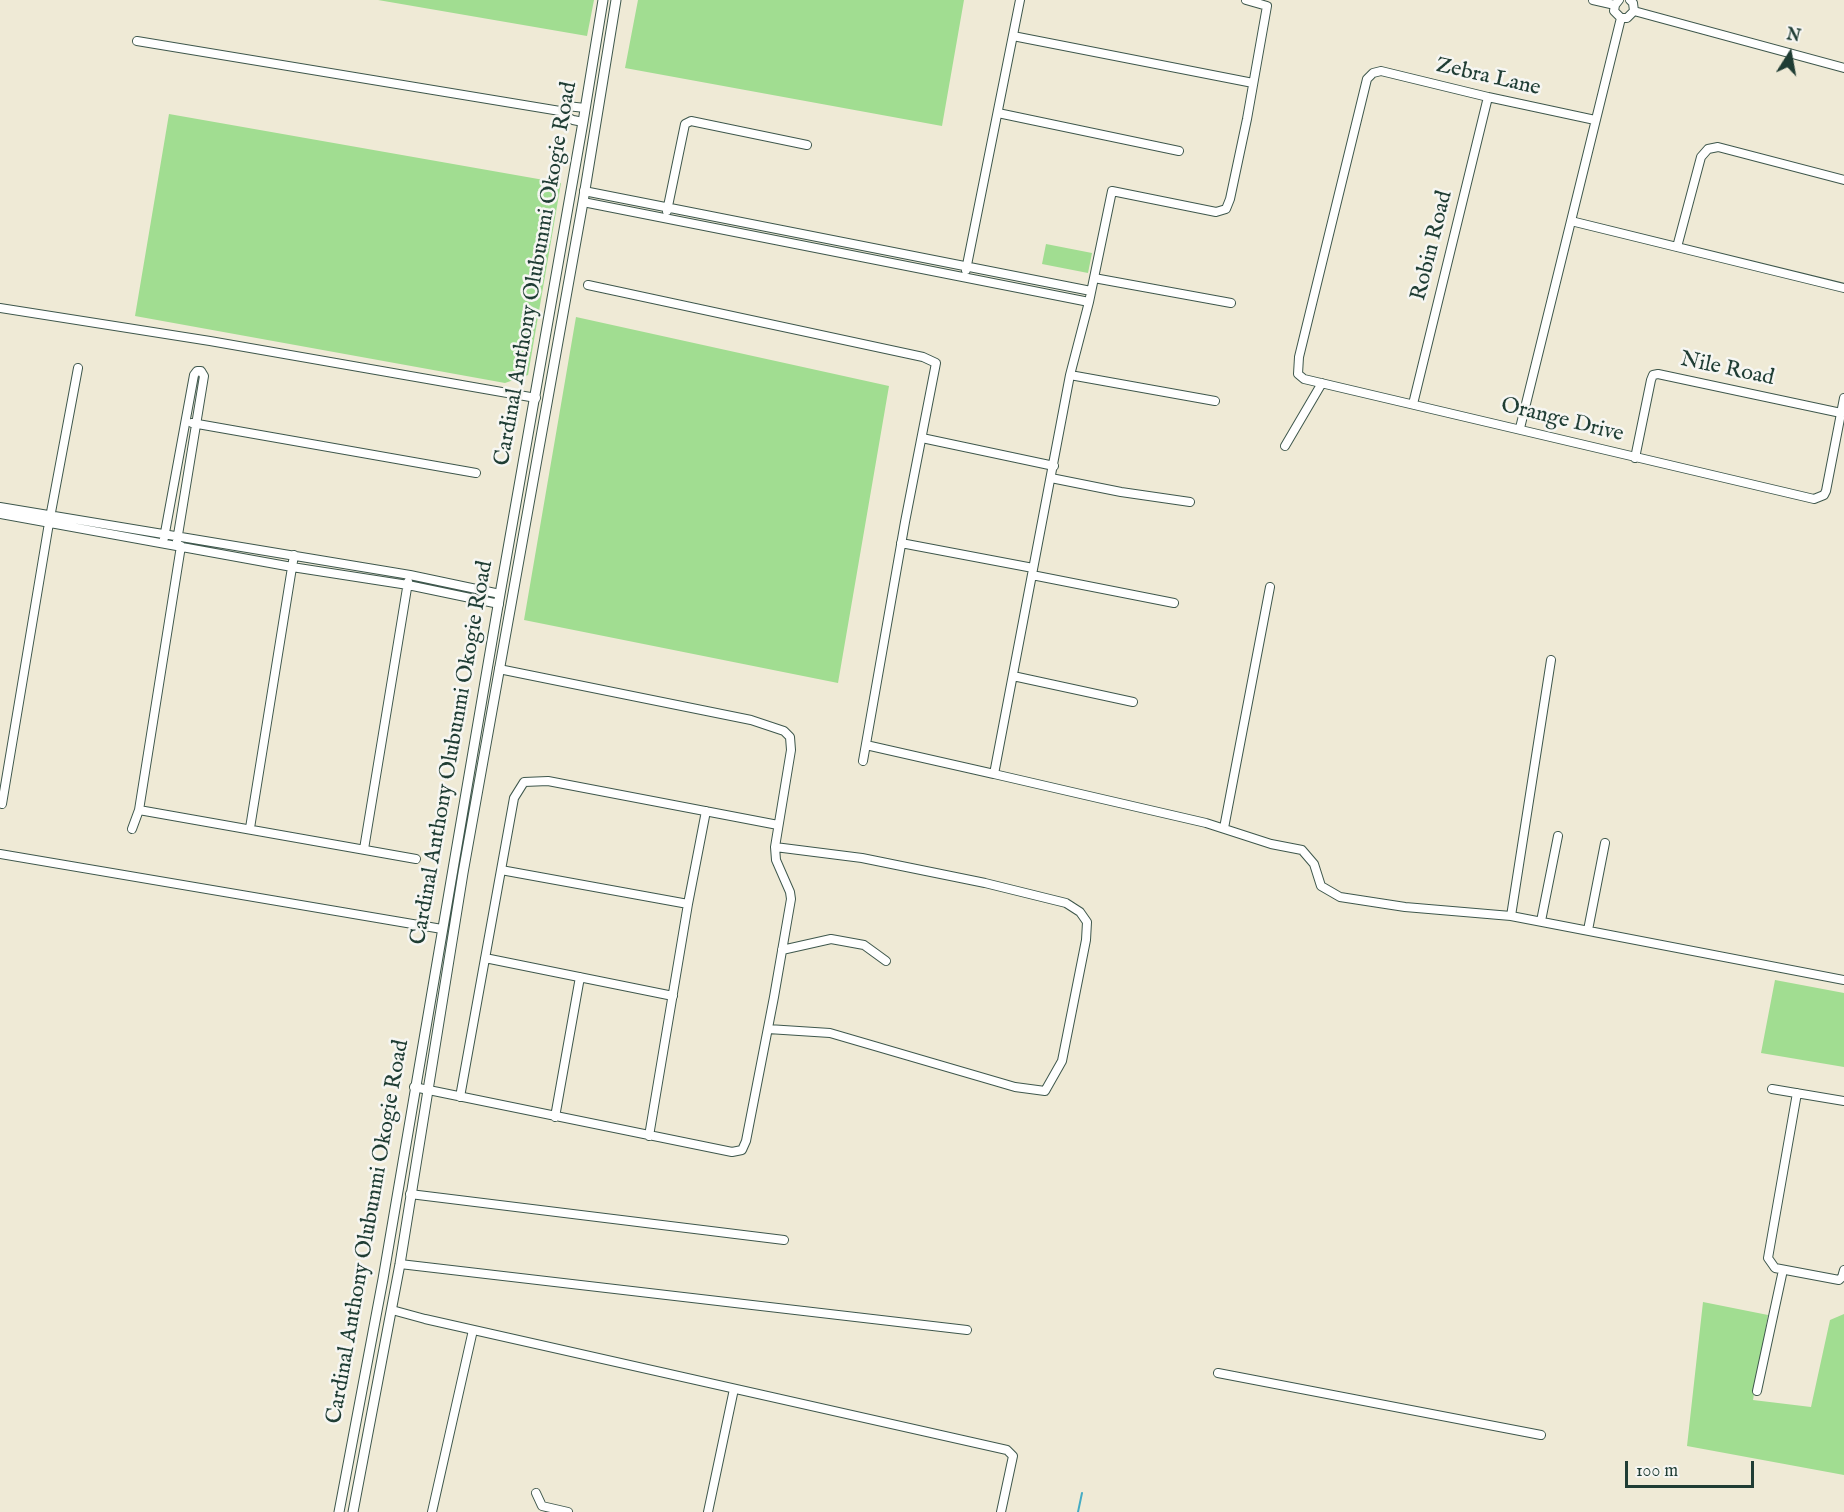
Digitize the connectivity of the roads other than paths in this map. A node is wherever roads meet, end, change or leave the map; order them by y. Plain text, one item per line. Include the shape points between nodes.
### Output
1 (603, 0) edge
2 (616, 0) edge
3 (1020, 0) edge
4 (1246, 0) edge
5 (1593, 0) edge
6 (1617, 3) edge
7 (1632, 3) edge
8 (1621, 18) junction
9 (1013, 36) junction
10 (137, 41) dead end
11 (1844, 68) edge
12 (1253, 83) junction
13 (1488, 97) junction
14 (585, 108) junction
15 (560, 111) junction
16 (998, 113) junction
17 (1595, 120) junction
18 (584, 122) junction
19 (807, 145) dead end
20 (1179, 151) dead end
21 (1844, 180) edge
22 (584, 191) junction
23 (582, 202) junction
24 (668, 208) junction
25 (666, 218) junction
26 (1571, 221) junction
27 (1677, 247) junction
28 (967, 268) junction
29 (965, 278) junction
30 (1094, 278) junction
31 (588, 285) dead end
32 (1844, 288) edge
33 (1091, 291) junction
34 (1089, 302) junction
35 (1231, 303) dead end
36 (0, 308) edge
37 (78, 368) dead end
38 (1298, 374) joint
39 (1070, 375) junction
40 (1322, 383) junction
41 (536, 398) junction
42 (1844, 398) edge
43 (1215, 401) dead end
44 (1413, 404) junction
45 (1841, 413) junction
46 (184, 422) junction
47 (195, 424) junction
48 (1520, 428) junction
49 (922, 438) junction
50 (1285, 446) dead end
51 (1635, 458) junction
52 (1054, 466) junction
53 (476, 473) dead end
54 (1052, 478) junction
55 (1190, 502) dead end
56 (0, 507) edge
57 (0, 514) edge
58 (50, 519) junction
59 (511, 532) junction
60 (523, 534) junction
61 (164, 538) junction
62 (179, 543) junction
63 (901, 543) junction
64 (294, 555) junction
65 (292, 567) junction
66 (1033, 572) junction
67 (410, 575) junction
68 (408, 585) junction
69 (1270, 587) dead end
70 (499, 599) junction
71 (1174, 603) dead end
72 (1551, 660) dead end
73 (499, 669) junction
74 (1013, 676) junction
75 (1133, 702) dead end
76 (866, 745) junction
77 (863, 761) dead end
78 (994, 774) junction
79 (2, 804) dead end
80 (139, 810) junction
81 (706, 811) junction
82 (778, 825) junction
83 (250, 828) junction
84 (1224, 828) junction
85 (132, 829) dead end
86 (1558, 836) dead end
87 (1605, 843) dead end
88 (775, 847) junction
89 (364, 849) junction
90 (0, 854) edge
91 (416, 859) dead end
92 (501, 870) junction
93 (688, 904) junction
94 (1511, 916) junction
95 (1541, 921) junction
96 (442, 929) junction
97 (1588, 930) junction
98 (782, 950) junction
99 (485, 958) junction
100 (886, 961) dead end
101 (580, 977) junction
102 (1844, 980) edge
103 (673, 996) junction
104 (768, 1029) junction
105 (414, 1087) junction
106 (1772, 1089) dead end
107 (429, 1091) junction
108 (1797, 1093) junction
109 (460, 1097) junction
110 (1844, 1101) edge
111 (555, 1117) junction
112 (649, 1136) junction
113 (410, 1194) junction
114 (783, 1240) dead end
115 (400, 1264) junction
116 (1783, 1270) junction
117 (1844, 1270) edge
118 (392, 1310) junction
119 (473, 1330) junction
120 (967, 1330) dead end
121 (1218, 1373) dead end
122 (734, 1389) junction
123 (1757, 1391) dead end
124 (1541, 1435) dead end
125 (536, 1493) dead end
126 (339, 1512) edge
127 (353, 1512) edge
128 (432, 1512) edge
129 (568, 1512) edge
130 (708, 1512) edge
131 (1001, 1512) edge

1 - 14 street, Cardinal Anthony Olubunmi Okogie Road
2 - 22 street, Cardinal Anthony Olubunmi Okogie Road
3 - 9 street
4 - 12 street via 1267,6
5 - 6 street
6 - 8 street via 1614,11
7 - 8 street via 1632,16
7 - 11 street
8 - 17 street
9 - 12 street
9 - 16 street
10 - 15 street
12 - 30 street via 1226,209 1216,212 1112,191
13 - 17 street, Zebra Lane
13 - 38 street, Zebra Lane via 1381,71 1367,79
13 - 44 street, Robin Road
14 - 15 street via 567,106
14 - 18 street, Cardinal Anthony Olubunmi Okogie Road
15 - 18 street
16 - 20 street
16 - 28 street
17 - 26 street
18 - 41 street, Cardinal Anthony Olubunmi Okogie Road
19 - 24 street via 691,121 685,124
21 - 27 street via 1718,147 1708,149 1701,157
22 - 23 street, Cardinal Anthony Olubunmi Okogie Road
22 - 24 street
23 - 25 street
23 - 60 street, Cardinal Anthony Olubunmi Okogie Road
24 - 25 street
24 - 28 street
25 - 29 street
26 - 27 street
26 - 48 street
27 - 32 street
28 - 29 street
28 - 33 street
29 - 34 street
30 - 33 street
30 - 35 street
31 - 49 street via 923,357 936,363
33 - 34 street
34 - 39 street
36 - 41 street
37 - 58 street
38 - 40 street, Orange Drive
39 - 43 street
39 - 52 street
40 - 44 street, Orange Drive
40 - 50 street
41 - 59 street, Cardinal Anthony Olubunmi Okogie Road
42 - 45 street
44 - 48 street, Orange Drive
45 - 51 street, Nile Road via 1653,375
45 - 51 street, Orange Drive via 1826,491 1819,498
46 - 47 street
46 - 47 street via 194,375 201,371 204,376
46 - 61 street
47 - 53 street
47 - 62 street
48 - 51 street, Orange Drive
49 - 52 street
49 - 63 street
52 - 54 street
54 - 55 street
54 - 66 street
56 - 58 street
57 - 58 street
58 - 61 street
58 - 79 street
59 - 60 street
59 - 70 street, Cardinal Anthony Olubunmi Okogie Road
60 - 73 street, Cardinal Anthony Olubunmi Okogie Road
61 - 62 street
62 - 64 street
62 - 65 street
62 - 80 street
63 - 66 street
63 - 76 street
64 - 65 street
64 - 67 street
65 - 68 street
65 - 83 street
66 - 71 street
66 - 74 street
67 - 68 street
67 - 70 street
68 - 70 street
68 - 89 street
69 - 84 street
70 - 96 street, Cardinal Anthony Olubunmi Okogie Road
72 - 94 street
73 - 82 street via 751,720 784,731 790,737 791,750
73 - 107 street, Cardinal Anthony Olubunmi Okogie Road
74 - 75 street
74 - 78 street
76 - 77 street
76 - 78 street
78 - 84 street
80 - 83 street
80 - 85 street
81 - 82 street
81 - 92 street via 548,781 524,782 514,798
81 - 93 street
82 - 88 street
83 - 89 street
84 - 94 street via 1302,850 1314,864 1322,886 1340,897
86 - 95 street
87 - 97 street
88 - 98 street via 791,899
88 - 104 street via 862,858 985,883 1066,903 1087,922 1062,1061 1045,1091 1015,1087 830,1033
89 - 91 street
90 - 96 street
92 - 93 street
92 - 99 street
93 - 103 street
94 - 95 street
95 - 97 street
96 - 105 street, Cardinal Anthony Olubunmi Okogie Road
97 - 102 street
98 - 100 street via 831,939 864,945
98 - 104 street
99 - 101 street
99 - 109 street
101 - 103 street
101 - 111 street
103 - 112 street
104 - 112 street via 742,1150 732,1152
105 - 107 street
105 - 126 street, Cardinal Anthony Olubunmi Okogie Road
106 - 108 street
107 - 109 street
107 - 113 street, Cardinal Anthony Olubunmi Okogie Road
108 - 110 street
108 - 116 street via 1768,1258 1775,1268
109 - 111 street
111 - 112 street
113 - 114 street
113 - 115 street, Cardinal Anthony Olubunmi Okogie Road
115 - 118 street, Cardinal Anthony Olubunmi Okogie Road
115 - 120 street
116 - 117 street via 1839,1280
116 - 123 street
118 - 119 street
118 - 127 street, Cardinal Anthony Olubunmi Okogie Road
119 - 122 street
119 - 128 street
121 - 124 street
122 - 130 street
122 - 131 street via 1007,1450 1013,1455
125 - 129 street via 542,1506

